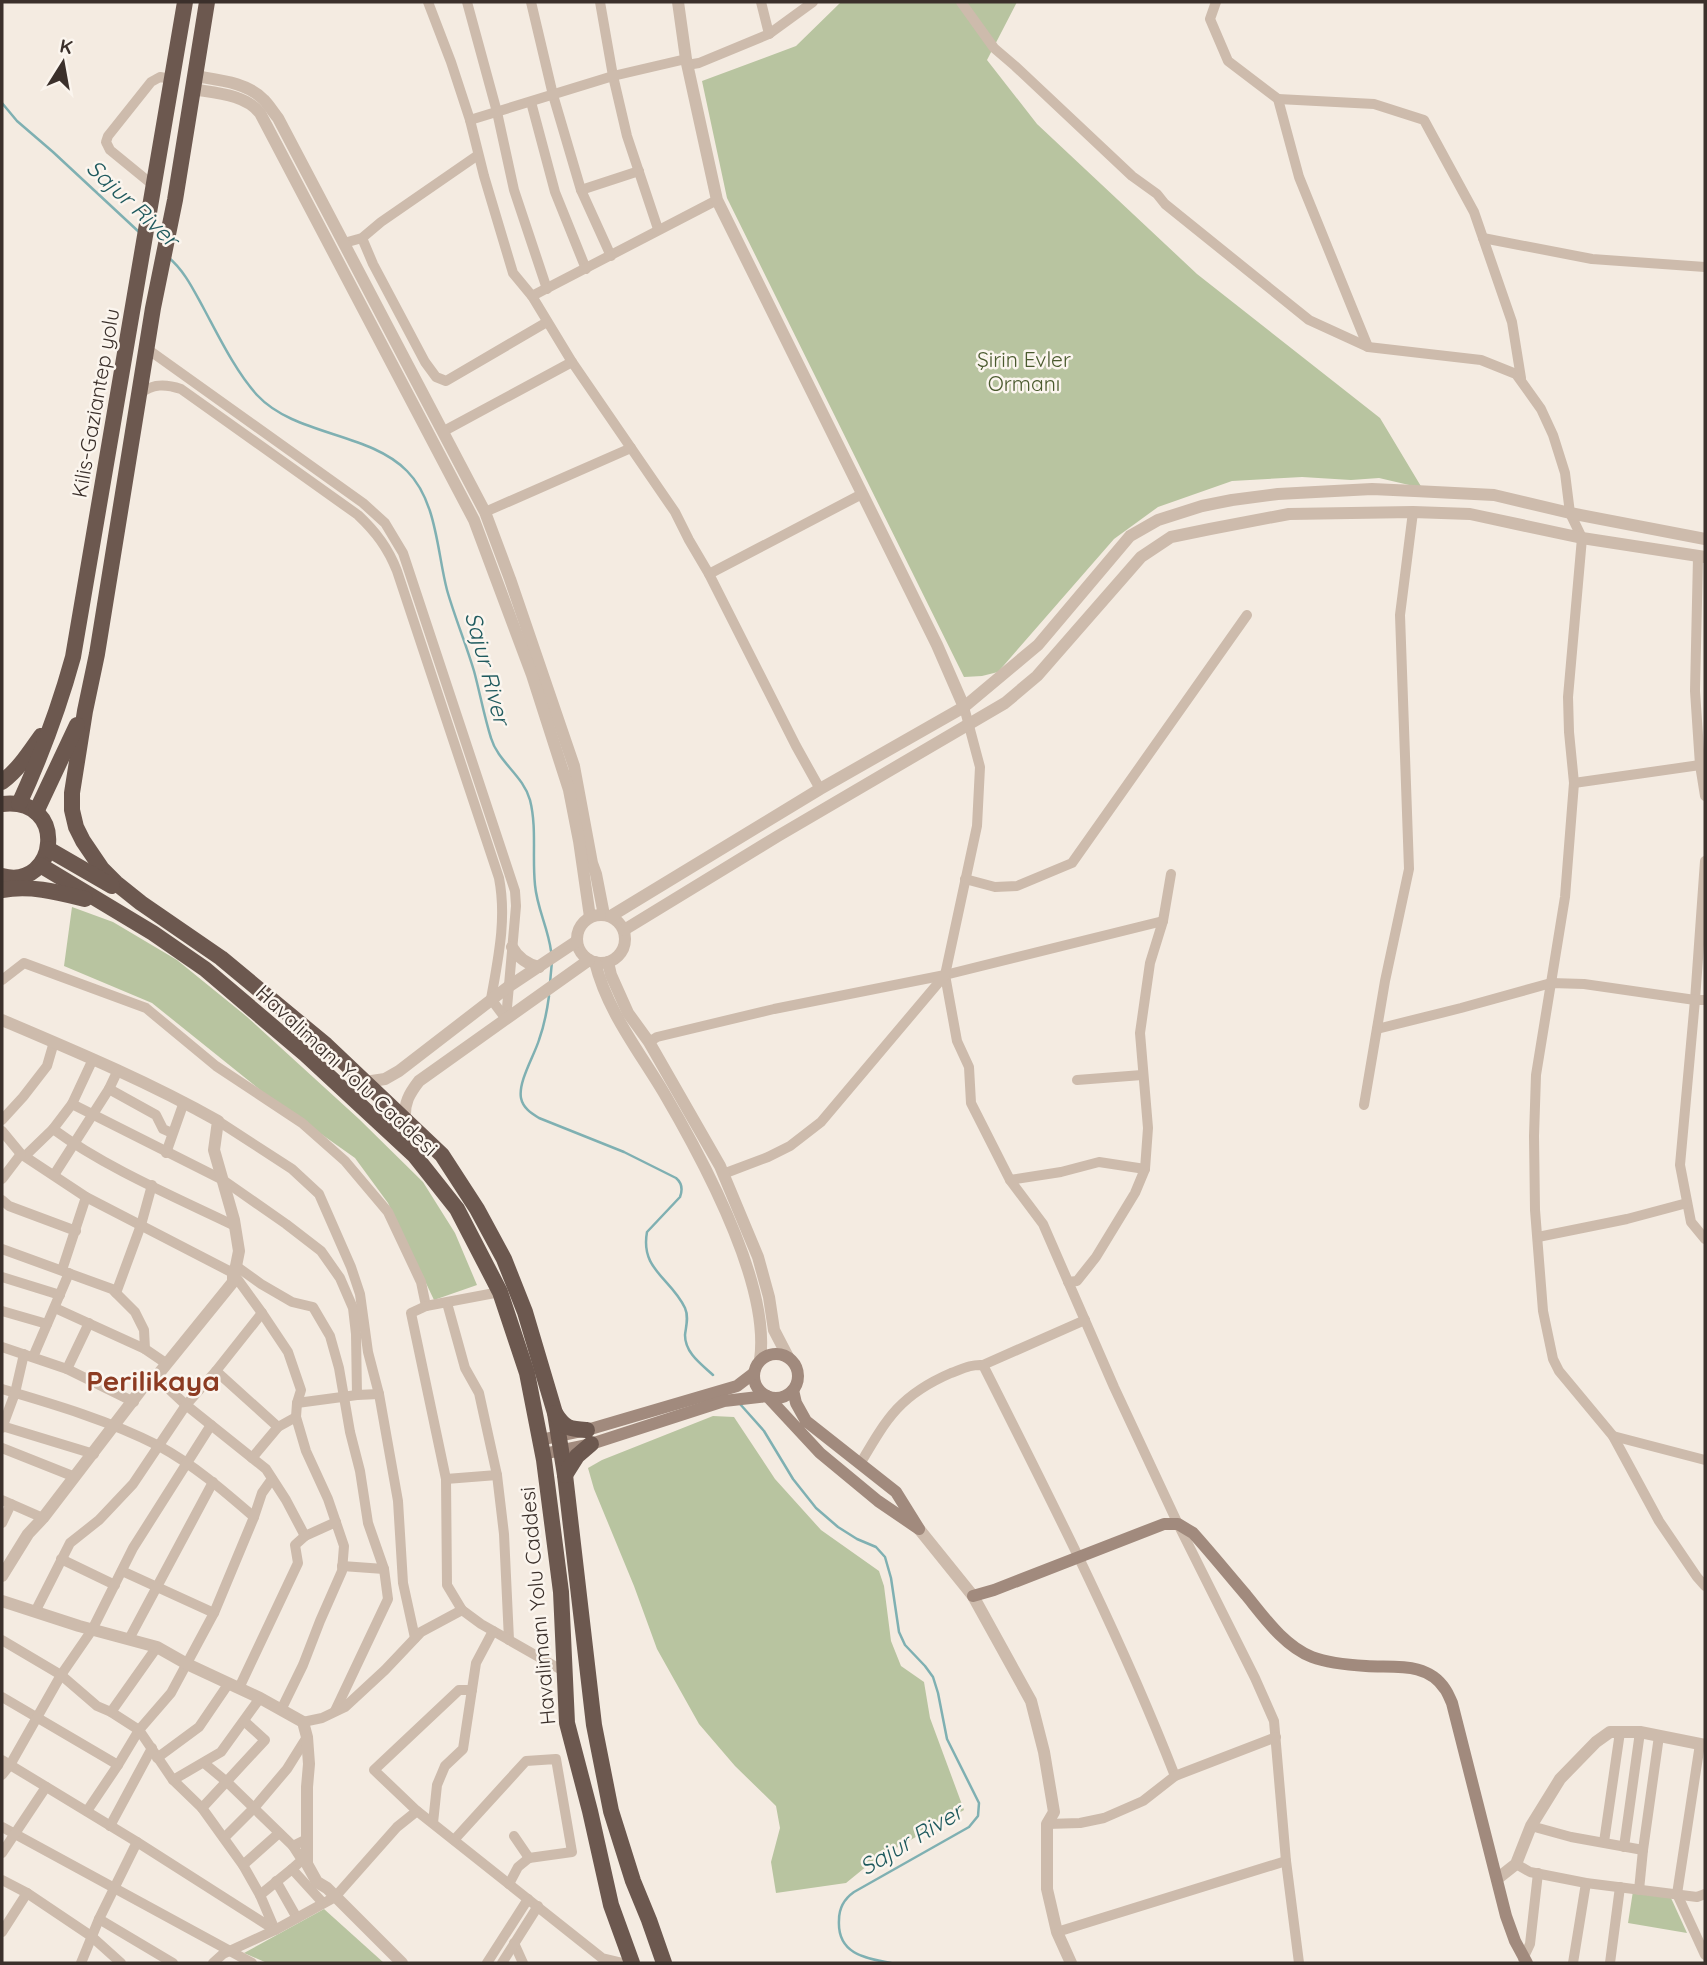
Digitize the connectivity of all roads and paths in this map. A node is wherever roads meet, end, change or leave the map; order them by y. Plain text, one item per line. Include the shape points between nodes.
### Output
1 (185, 2) edge
2 (207, 2) edge
3 (428, 2) edge
4 (467, 2) edge
5 (531, 2) edge
6 (600, 2) edge
7 (678, 2) edge
8 (761, 2) edge
9 (813, 2) edge
10 (961, 2) edge
11 (1216, 2) edge
12 (769, 34) junction
13 (687, 62) junction
14 (613, 76) junction
15 (171, 79) junction
16 (194, 82) junction
17 (553, 95) junction
18 (1278, 99) junction
19 (531, 102) junction
20 (496, 112) junction
21 (470, 120) junction
22 (478, 155) junction
23 (639, 171) junction
24 (581, 190) junction
25 (153, 192) junction
26 (717, 200) junction
27 (658, 229) junction
28 (362, 238) junction
29 (1483, 238) junction
30 (344, 243) junction
31 (611, 256) junction
32 (1705, 267) edge
33 (586, 269) junction
34 (547, 289) junction
35 (532, 296) junction
36 (547, 322) junction
37 (1368, 347) junction
38 (146, 348) junction
39 (572, 362) junction
40 (1521, 378) junction
41 (139, 394) junction
42 (444, 431) junction
43 (631, 448) junction
44 (351, 494) junction
45 (862, 494) junction
46 (368, 507) junction
47 (354, 512) junction
48 (485, 512) junction
49 (1413, 512) junction
50 (1570, 513) junction
51 (1582, 538) junction
52 (1705, 539) edge
53 (1702, 557) edge
54 (709, 574) junction
55 (1247, 615) dead end
56 (1700, 691) edge
57 (964, 708) junction
58 (85, 711) junction
59 (55, 717) junction
60 (969, 724) junction
61 (1700, 765) junction
62 (2, 782) edge
63 (1574, 783) junction
64 (820, 789) junction
65 (1705, 796) edge
66 (2, 804) edge
67 (19, 804) junction
68 (36, 812) junction
69 (48, 849) junction
70 (1705, 861) edge
71 (40, 865) junction
72 (1171, 874) dead end
73 (2, 876) edge
74 (965, 879) junction
75 (2, 890) edge
76 (141, 903) junction
77 (115, 911) junction
78 (608, 916) junction
79 (590, 917) junction
80 (1163, 921) junction
81 (624, 930) junction
82 (577, 942) junction
83 (512, 947) junction
84 (597, 961) junction
85 (539, 967) junction
86 (945, 975) junction
87 (2, 980) edge
88 (1552, 983) junction
89 (508, 987) junction
90 (491, 999) junction
91 (1700, 1000) edge
92 (506, 1019) junction
93 (4, 1024) edge
94 (1377, 1029) junction
95 (54, 1042) junction
96 (649, 1042) junction
97 (93, 1059) junction
98 (118, 1070) junction
99 (1142, 1075) junction
100 (1077, 1080) dead end
101 (365, 1082) junction
102 (109, 1089) junction
103 (184, 1102) junction
104 (72, 1104) junction
105 (1364, 1105) dead end
106 (90, 1115) junction
107 (405, 1119) junction
108 (2, 1120) edge
109 (218, 1121) junction
110 (53, 1129) junction
111 (2, 1131) edge
112 (173, 1133) junction
113 (74, 1144) junction
114 (166, 1153) junction
115 (23, 1155) junction
116 (1145, 1169) junction
117 (723, 1174) junction
118 (54, 1175) junction
119 (2, 1179) edge
120 (223, 1180) junction
121 (1010, 1180) junction
122 (152, 1185) junction
123 (86, 1197) junction
124 (2, 1200) edge
125 (1687, 1203) junction
126 (141, 1224) junction
127 (235, 1226) junction
128 (76, 1231) junction
129 (1538, 1237) junction
130 (1705, 1239) edge
131 (2, 1249) edge
132 (351, 1267) junction
133 (235, 1269) junction
134 (66, 1272) junction
135 (338, 1275) junction
136 (2, 1277) edge
137 (1068, 1282) junction
138 (500, 1292) junction
139 (116, 1293) junction
140 (60, 1295) junction
141 (447, 1303) junction
142 (426, 1306) junction
143 (55, 1308) junction
144 (2, 1311) edge
145 (262, 1313) junction
146 (1084, 1320) junction
147 (89, 1323) junction
148 (47, 1324) junction
149 (2, 1347) edge
150 (145, 1349) junction
151 (29, 1355) junction
152 (788, 1357) junction
153 (760, 1360) junction
154 (167, 1364) junction
155 (983, 1365) junction
156 (67, 1369) junction
157 (216, 1371) junction
158 (754, 1373) junction
159 (156, 1377) junction
160 (2, 1389) edge
161 (793, 1390) junction
162 (15, 1393) junction
163 (379, 1394) junction
164 (358, 1395) junction
165 (344, 1396) junction
166 (767, 1396) junction
167 (134, 1402) junction
168 (297, 1403) junction
169 (186, 1405) junction
170 (555, 1413) junction
171 (296, 1417) junction
172 (211, 1425) junction
173 (114, 1426) junction
174 (2, 1427) edge
175 (278, 1427) junction
176 (1612, 1436) junction
177 (589, 1437) junction
178 (560, 1443) junction
179 (159, 1447) junction
180 (541, 1447) junction
181 (2, 1448) edge
182 (94, 1454) junction
183 (252, 1458) junction
184 (1705, 1460) edge
185 (186, 1464) junction
186 (860, 1464) junction
187 (497, 1475) junction
188 (565, 1475) junction
189 (75, 1477) junction
190 (272, 1479) junction
191 (446, 1479) junction
192 (213, 1482) junction
193 (6, 1502) edge
194 (254, 1517) junction
195 (43, 1518) junction
196 (336, 1522) junction
197 (2, 1523) edge
198 (1178, 1524) junction
199 (919, 1529) junction
200 (305, 1536) junction
201 (1080, 1557) junction
202 (61, 1559) junction
203 (342, 1566) junction
204 (384, 1569) junction
205 (122, 1571) junction
206 (2, 1576) edge
207 (115, 1585) junction
208 (1705, 1586) edge
209 (158, 1587) junction
210 (973, 1595) junction
211 (2, 1601) edge
212 (462, 1610) junction
213 (35, 1612) junction
214 (214, 1613) junction
215 (92, 1630) junction
216 (494, 1631) junction
217 (130, 1639) junction
218 (415, 1639) junction
219 (2, 1640) edge
220 (509, 1640) junction
221 (157, 1647) junction
222 (187, 1664) junction
223 (565, 1672) junction
224 (61, 1675) junction
225 (234, 1685) junction
226 (472, 1690) junction
227 (2, 1697) edge
228 (260, 1699) junction
229 (281, 1710) junction
230 (335, 1711) junction
231 (111, 1712) junction
232 (38, 1717) junction
233 (244, 1721) junction
234 (303, 1722) junction
235 (139, 1730) junction
236 (1620, 1732) junction
237 (1640, 1732) junction
238 (1659, 1736) junction
239 (307, 1737) junction
240 (1276, 1737) junction
241 (1703, 1745) edge
242 (155, 1753) junction
243 (6, 1762) edge
244 (204, 1763) junction
245 (118, 1765) junction
246 (2, 1775) edge
247 (1175, 1776) junction
248 (173, 1780) junction
249 (227, 1782) junction
250 (46, 1787) junction
251 (202, 1808) junction
252 (254, 1808) junction
253 (87, 1811) junction
254 (417, 1811) junction
255 (433, 1823) junction
256 (1047, 1824) junction
257 (110, 1826) junction
258 (1531, 1826) junction
259 (2, 1827) edge
260 (279, 1833) junction
261 (14, 1835) junction
262 (514, 1836) dead end
263 (224, 1838) junction
264 (307, 1839) junction
265 (454, 1840) junction
266 (137, 1842) junction
267 (1604, 1842) junction
268 (293, 1846) junction
269 (1624, 1847) junction
270 (1643, 1850) junction
271 (2, 1853) edge
272 (529, 1858) junction
273 (1286, 1861) junction
274 (1516, 1864) junction
275 (243, 1865) junction
276 (292, 1869) junction
277 (1538, 1873) junction
278 (1497, 1879) junction
279 (2, 1880) edge
280 (276, 1881) junction
281 (1586, 1883) junction
282 (509, 1884) junction
283 (1620, 1887) junction
284 (115, 1888) junction
285 (1639, 1890) junction
286 (27, 1893) junction
287 (1705, 1894) edge
288 (260, 1895) junction
289 (1676, 1895) junction
290 (528, 1899) junction
291 (329, 1900) junction
292 (538, 1906) junction
293 (297, 1918) junction
294 (99, 1919) junction
295 (275, 1930) junction
296 (2, 1932) edge
297 (1058, 1932) junction
298 (92, 1936) junction
299 (514, 1943) junction
300 (229, 1952) junction
301 (1705, 1955) edge
302 (1525, 1961) edge
303 (81, 1963) edge
304 (121, 1963) edge
305 (173, 1963) edge
306 (213, 1963) edge
307 (252, 1963) edge
308 (402, 1963) edge
309 (487, 1963) edge
310 (502, 1963) edge
311 (523, 1963) edge
312 (623, 1963) edge
313 (632, 1963) edge
314 (664, 1963) edge
315 (1071, 1963) edge
316 (1298, 1963) edge
317 (1573, 1963) edge
318 (1610, 1963) edge

1 - 15 highway, Kilis-Gaziantep yolu
2 - 16 highway, Kilis-Gaziantep yolu
3 - 21 street
4 - 20 street
5 - 17 street
6 - 14 street
7 - 13 street
8 - 12 street
9 - 12 street
10 - 37 street via 994,48 1132,176 1309,320
11 - 18 street via 1210,19 1227,61
12 - 13 street via 699,63
13 - 14 street
13 - 26 street
14 - 17 street
14 - 23 street
15 - 25 highway, Kilis-Gaziantep yolu
15 - 25 street via 160,77 151,82 106,142
16 - 30 street via 244,87 265,101
16 - 38 highway, Kilis-Gaziantep yolu
16 - 79 street via 244,100 260,113 474,520 569,790
17 - 19 street
17 - 24 street
18 - 29 street via 1374,104 1424,120 1474,212
18 - 37 street via 1299,177
19 - 20 street
19 - 33 street via 555,192
20 - 21 street
20 - 34 street via 514,190
21 - 22 street
22 - 28 street
22 - 35 street via 513,273
23 - 24 street
23 - 27 street
24 - 31 street
25 - 59 highway, Kilis-Gaziantep yolu via 73,657
26 - 27 street
26 - 45 street
27 - 31 street
28 - 30 street
28 - 36 street via 436,377 446,381
29 - 32 street via 1592,259
29 - 40 street via 1512,322
30 - 42 street
31 - 33 street
33 - 34 street
34 - 35 street
35 - 36 street
36 - 39 street
37 - 40 street via 1481,360
38 - 41 highway, Kilis-Gaziantep yolu
38 - 44 street
39 - 42 street
39 - 43 street
40 - 50 street via 1553,435 1565,473
41 - 47 street via 157,385 181,389
41 - 58 highway, Kilis-Gaziantep yolu
42 - 48 street
43 - 48 street
43 - 54 street via 675,512
44 - 46 street
44 - 47 street
45 - 54 street
45 - 57 street
46 - 47 street
46 - 83 street via 385,523 402,553 509,870 516,906
47 - 90 street via 376,532 397,572 499,878 502,932
48 - 78 street via 574,766 592,863
49 - 51 street via 1470,513
49 - 60 street via 1289,514 1171,537 1140,557 1037,676 1005,703
49 - 94 street via 1400,615 1409,869
50 - 51 street
50 - 52 street
50 - 57 street via 1494,495 1371,489 1232,500 1158,520 1130,536 1038,645
51 - 53 street
51 - 63 street via 1568,697
53 - 56 street
54 - 64 street
55 - 74 street via 1072,863 1017,886 995,887
56 - 61 street
57 - 60 street
57 - 64 street
58 - 68 highway
58 - 76 highway, Kilis-Gaziantep yolu via 72,793 76,827 102,869
59 - 62 highway via 23,762
59 - 67 highway, Kilis-Gaziantep yolu
60 - 74 street via 980,767 977,827
60 - 81 street
61 - 63 street
61 - 65 street
63 - 88 street via 1565,897
64 - 78 street
66 - 67 highway
67 - 68 highway
68 - 69 highway via 48,832
69 - 71 highway
69 - 76 highway
70 - 91 street
71 - 73 highway via 19,877
71 - 77 highway, Havalimanı Yolu Caddesi
72 - 80 street
74 - 86 street
75 - 77 highway via 50,890
76 - 101 highway, Havalimanı Yolu Caddesi via 221,958
77 - 138 highway, Havalimanı Yolu Caddesi via 205,969 415,1156 457,1209
78 - 79 street
78 - 81 street
79 - 82 street via 580,927
80 - 86 street
80 - 99 street via 1150,962 1140,1033
81 - 84 street via 621,953
82 - 84 street via 583,955
82 - 85 street
83 - 85 street
83 - 89 street
84 - 92 street via 564,977
84 - 96 street via 611,975 628,1013
84 - 153 street via 599,977 624,1030 695,1148 743,1255 760,1324
85 - 89 street
86 - 96 street via 774,1009
86 - 117 street via 821,1122 790,1146
86 - 121 street via 957,1041 969,1067 971,1103
87 - 142 street via 24,963 146,1008 216,1066 302,1123 345,1161 388,1212 421,1282
88 - 91 street
88 - 94 street
88 - 129 street via 1536,1075
89 - 90 street
89 - 92 street
90 - 92 street
90 - 101 street via 399,1072
91 - 125 street via 1680,1165
92 - 107 street via 419,1081 404,1106
93 - 95 street
94 - 105 street
95 - 97 street
95 - 108 street via 47,1066
96 - 117 street
97 - 98 street
97 - 104 street
98 - 102 street
98 - 103 street
99 - 100 street
99 - 116 street via 1148,1128
101 - 107 highway, Havalimanı Yolu Caddesi
102 - 106 street
102 - 112 street via 156,1115 163,1129
103 - 109 street
103 - 112 street
104 - 106 street
104 - 110 street
106 - 113 street
106 - 114 street
107 - 170 highway, Havalimanı Yolu Caddesi via 442,1155 504,1259
109 - 120 street via 214,1150
109 - 132 street via 292,1169 319,1194
110 - 113 street
110 - 115 street
111 - 115 street
112 - 114 street
113 - 118 street
113 - 122 street
114 - 120 street
115 - 118 street
115 - 119 street
116 - 121 street via 1099,1162
116 - 137 street via 1096,1256 1077,1281
117 - 152 street via 758,1257 774,1329
118 - 123 street
120 - 127 street
120 - 135 street via 321,1251
121 - 137 street via 1043,1224
122 - 126 street
122 - 127 street
123 - 126 street
123 - 128 street
124 - 128 street
125 - 129 street
125 - 130 street via 1691,1222
126 - 133 street
126 - 139 street
127 - 133 street via 239,1251
128 - 134 street
129 - 176 street via 1543,1311 1553,1359
131 - 134 street
132 - 135 street
132 - 163 street
133 - 145 street
133 - 154 street via 233,1282
133 - 165 street via 292,1302 313,1307 330,1336
134 - 139 street
134 - 140 street
135 - 164 street via 354,1308
136 - 140 street
137 - 146 street
138 - 141 street
138 - 180 highway, Havalimanı Yolu Caddesi via 527,1373
139 - 150 street via 135,1312 144,1330
140 - 143 street
141 - 142 street
141 - 187 street via 465,1368 479,1393
142 - 191 street via 411,1313
143 - 147 street
143 - 148 street
144 - 148 street
145 - 157 street
145 - 168 street via 288,1352 301,1390
146 - 155 street
146 - 198 street
147 - 150 street
147 - 156 street
148 - 151 street
149 - 151 street
150 - 154 street
151 - 156 street
151 - 162 street
152 - 153 main road via 774,1354
152 - 161 main road via 798,1376
153 - 158 main road
154 - 159 street
155 - 186 street via 973,1364 905,1399
155 - 201 street
156 - 167 street
157 - 169 street
157 - 175 street
158 - 166 main road via 757,1387
158 - 177 main road via 737,1386
159 - 167 street
159 - 169 street
160 - 162 street
161 - 166 main road via 781,1397
161 - 186 main road via 806,1421
162 - 173 street
162 - 174 street
163 - 164 street
163 - 218 street via 398,1501 403,1583
164 - 165 street
165 - 168 street
165 - 204 street via 368,1523
166 - 177 main road via 724,1401
166 - 199 main road via 820,1453
167 - 173 street
168 - 171 street
169 - 172 street
169 - 179 street
170 - 177 highway via 561,1423
170 - 178 highway, Havalimanı Yolu Caddesi
171 - 175 street
171 - 196 street
172 - 183 street
172 - 185 street
173 - 179 street
173 - 182 street
174 - 182 street
175 - 183 street
176 - 184 street
176 - 208 street via 1659,1521
177 - 178 main road
177 - 188 highway
178 - 180 main road
178 - 188 highway, Havalimanı Yolu Caddesi
179 - 185 street
179 - 202 street via 133,1484 70,1544
180 - 223 highway, Havalimanı Yolu Caddesi via 561,1592
181 - 189 street
182 - 189 street
183 - 190 street
185 - 192 street
185 - 205 street
186 - 199 main road via 896,1492
187 - 191 street
187 - 220 street
188 - 314 highway, Havalimanı Yolu Caddesi via 594,1725 611,1811
189 - 195 street
190 - 194 street
190 - 200 street
191 - 212 street via 447,1585
192 - 194 street
192 - 209 street
193 - 195 street
193 - 197 street
194 - 214 street
195 - 206 street
196 - 200 street
196 - 203 street via 344,1546
198 - 201 main road via 1164,1524
198 - 240 street via 1255,1678
198 - 278 main road via 1193,1532 1292,1645 1312,1657 1337,1662 1417,1669 1445,1688
199 - 210 street
200 - 225 street via 295,1545 298,1563
201 - 210 main road
201 - 247 street
202 - 207 street
202 - 213 street
203 - 204 street
203 - 229 street
204 - 230 street via 388,1599
205 - 207 street
205 - 209 street
207 - 215 street
209 - 214 street
209 - 217 street
210 - 256 street via 1031,1700 1054,1812
211 - 213 street
212 - 216 street
212 - 218 street
213 - 215 street
214 - 222 street
215 - 217 street
215 - 224 street
216 - 220 street
216 - 226 street via 476,1663
217 - 221 street
218 - 230 street via 345,1707
219 - 224 street
220 - 223 street
221 - 222 street
221 - 231 street
222 - 225 street
222 - 235 street via 171,1693
223 - 313 highway, Havalimanı Yolu Caddesi via 567,1723 611,1905
224 - 231 street via 97,1706
224 - 232 street
225 - 228 street
225 - 242 street via 199,1727
226 - 254 street via 459,1690 374,1770
226 - 255 street via 463,1749 445,1766 437,1785
227 - 232 street
228 - 229 street
228 - 233 street
229 - 234 street
230 - 234 street
231 - 235 street
232 - 243 street
232 - 245 street
233 - 244 street via 221,1752
233 - 249 street via 265,1740
234 - 239 street
235 - 242 street
235 - 245 street
236 - 237 street
236 - 258 street via 1610,1732 1595,1742 1560,1779
236 - 267 street
237 - 238 street
237 - 269 street
238 - 241 street
238 - 270 street
239 - 252 street
239 - 264 street
240 - 247 street
240 - 273 street
241 - 289 street
242 - 248 street
242 - 257 street
243 - 246 street
243 - 250 street
244 - 248 street
244 - 249 street
245 - 253 street
247 - 256 street via 1143,1801 1104,1818
248 - 251 street
249 - 251 street
249 - 252 street
250 - 253 street
250 - 261 street
251 - 263 street
252 - 260 street
252 - 263 street
253 - 257 street
254 - 255 street
254 - 291 street
255 - 265 street
256 - 297 street via 1047,1889
257 - 266 street
258 - 267 street
258 - 274 street
259 - 261 street
260 - 268 street
260 - 275 street
261 - 271 street
261 - 284 street
262 - 272 street
263 - 275 street
264 - 268 street
264 - 291 street via 307,1864
265 - 272 street via 526,1761 555,1759 572,1852
265 - 282 street
266 - 284 street
266 - 295 street
267 - 269 street
268 - 276 street via 302,1860
269 - 270 street
270 - 285 street
272 - 282 street
273 - 297 street
273 - 316 street
274 - 277 street
274 - 278 street
275 - 288 street
276 - 280 street
276 - 291 street
277 - 281 street
277 - 302 street
278 - 302 main road
279 - 286 street
280 - 288 street
280 - 293 street
281 - 283 street
281 - 317 street
282 - 290 street
283 - 285 street
283 - 318 street
284 - 294 street
284 - 300 street
285 - 289 street
286 - 296 street
286 - 298 street
287 - 289 street
288 - 295 street
289 - 301 street
290 - 292 street
290 - 309 street
291 - 293 street
291 - 308 street
292 - 299 street
292 - 312 street via 602,1958
293 - 295 street
294 - 298 street
294 - 305 street
295 - 300 street
297 - 315 street
298 - 303 street
298 - 304 street
299 - 310 street
299 - 311 street
300 - 306 street
300 - 307 street

